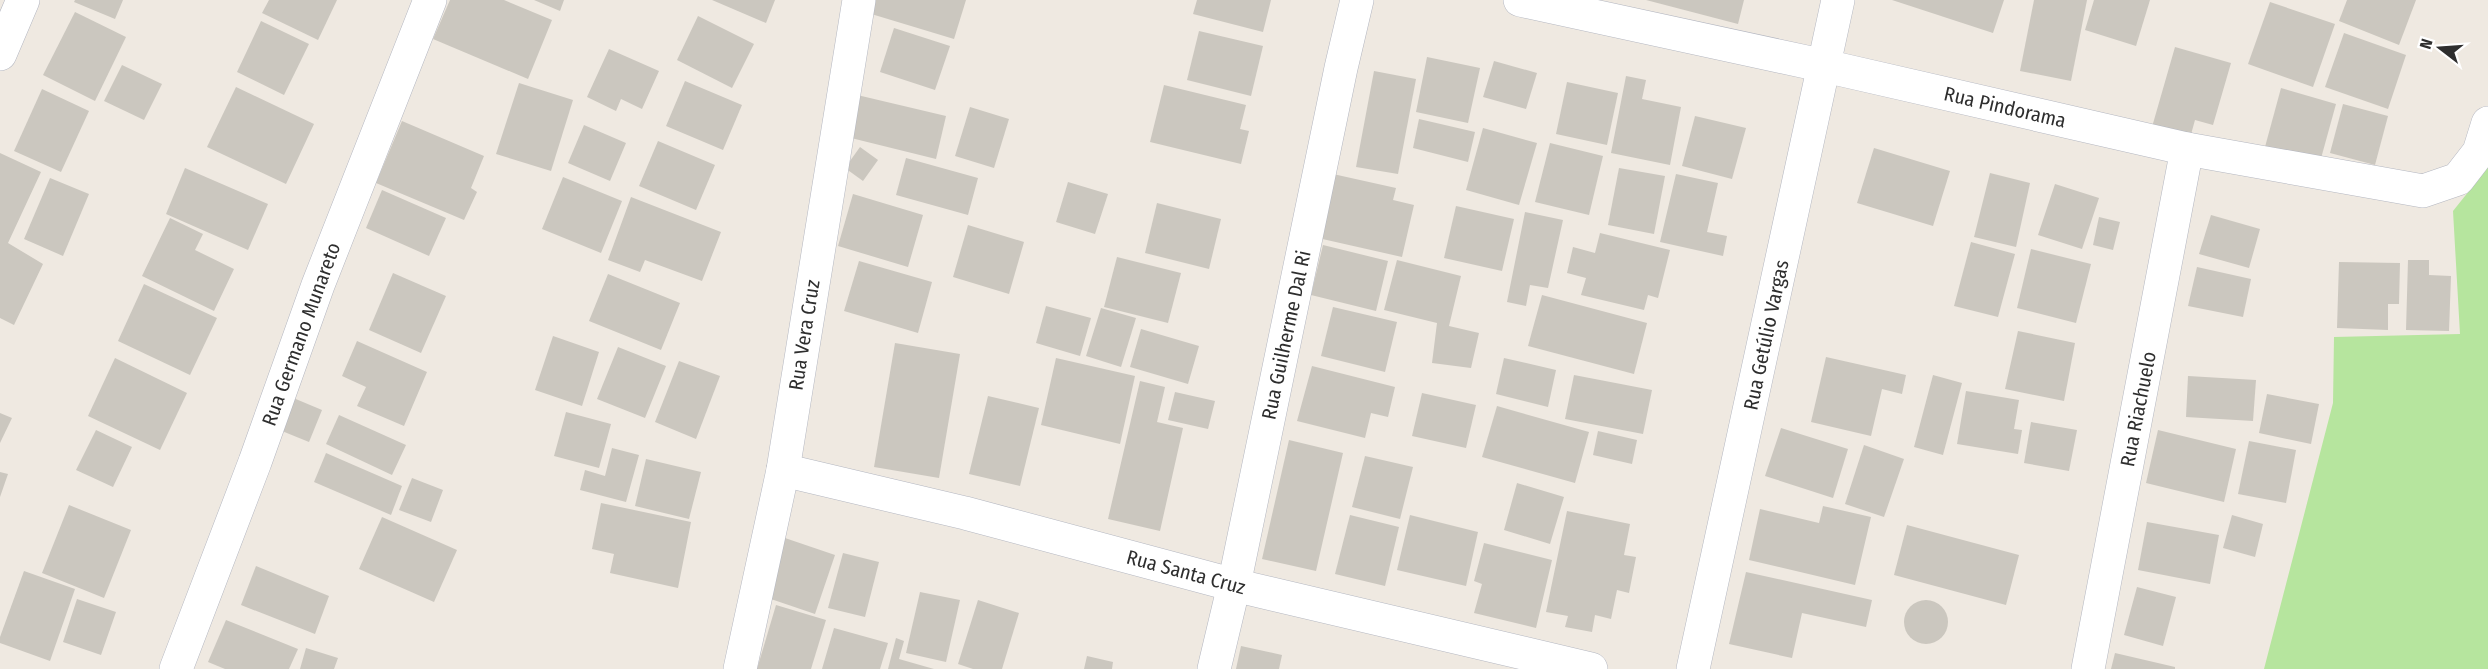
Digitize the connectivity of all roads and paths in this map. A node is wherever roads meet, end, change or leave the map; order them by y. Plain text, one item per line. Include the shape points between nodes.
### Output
1 (23, 0) edge
2 (430, 0) edge
3 (859, 0) edge
4 (1357, 0) edge
5 (1520, 0) edge
6 (1838, 0) edge
7 (0, 54) edge
8 (1825, 66) junction
9 (2483, 137) edge
10 (2187, 149) junction
11 (783, 470) junction
12 (1234, 585) junction
13 (176, 669) edge
14 (740, 669) edge
15 (1214, 669) edge
16 (1591, 669) edge
17 (1693, 669) edge
18 (2088, 669) edge

1 - 7 street
2 - 13 street, Rua Germano Munareto via 318,285
3 - 11 street, Rua Vera Cruz
4 - 12 street, Rua Guilherme Dal Ri
5 - 8 street, Rua Pindorama
6 - 8 street, Rua Getúlio Vargas
8 - 10 street, Rua Pindorama
8 - 17 street, Rua Getúlio Vargas
9 - 10 street, Rua Pindorama via 2458,179 2423,191
10 - 18 street, Rua Riachuelo
11 - 12 street, Rua Santa Cruz via 965,513
11 - 14 street, Rua Vera Cruz
12 - 15 street, Rua Guilherme Dal Ri
12 - 16 street, Rua Santa Cruz

